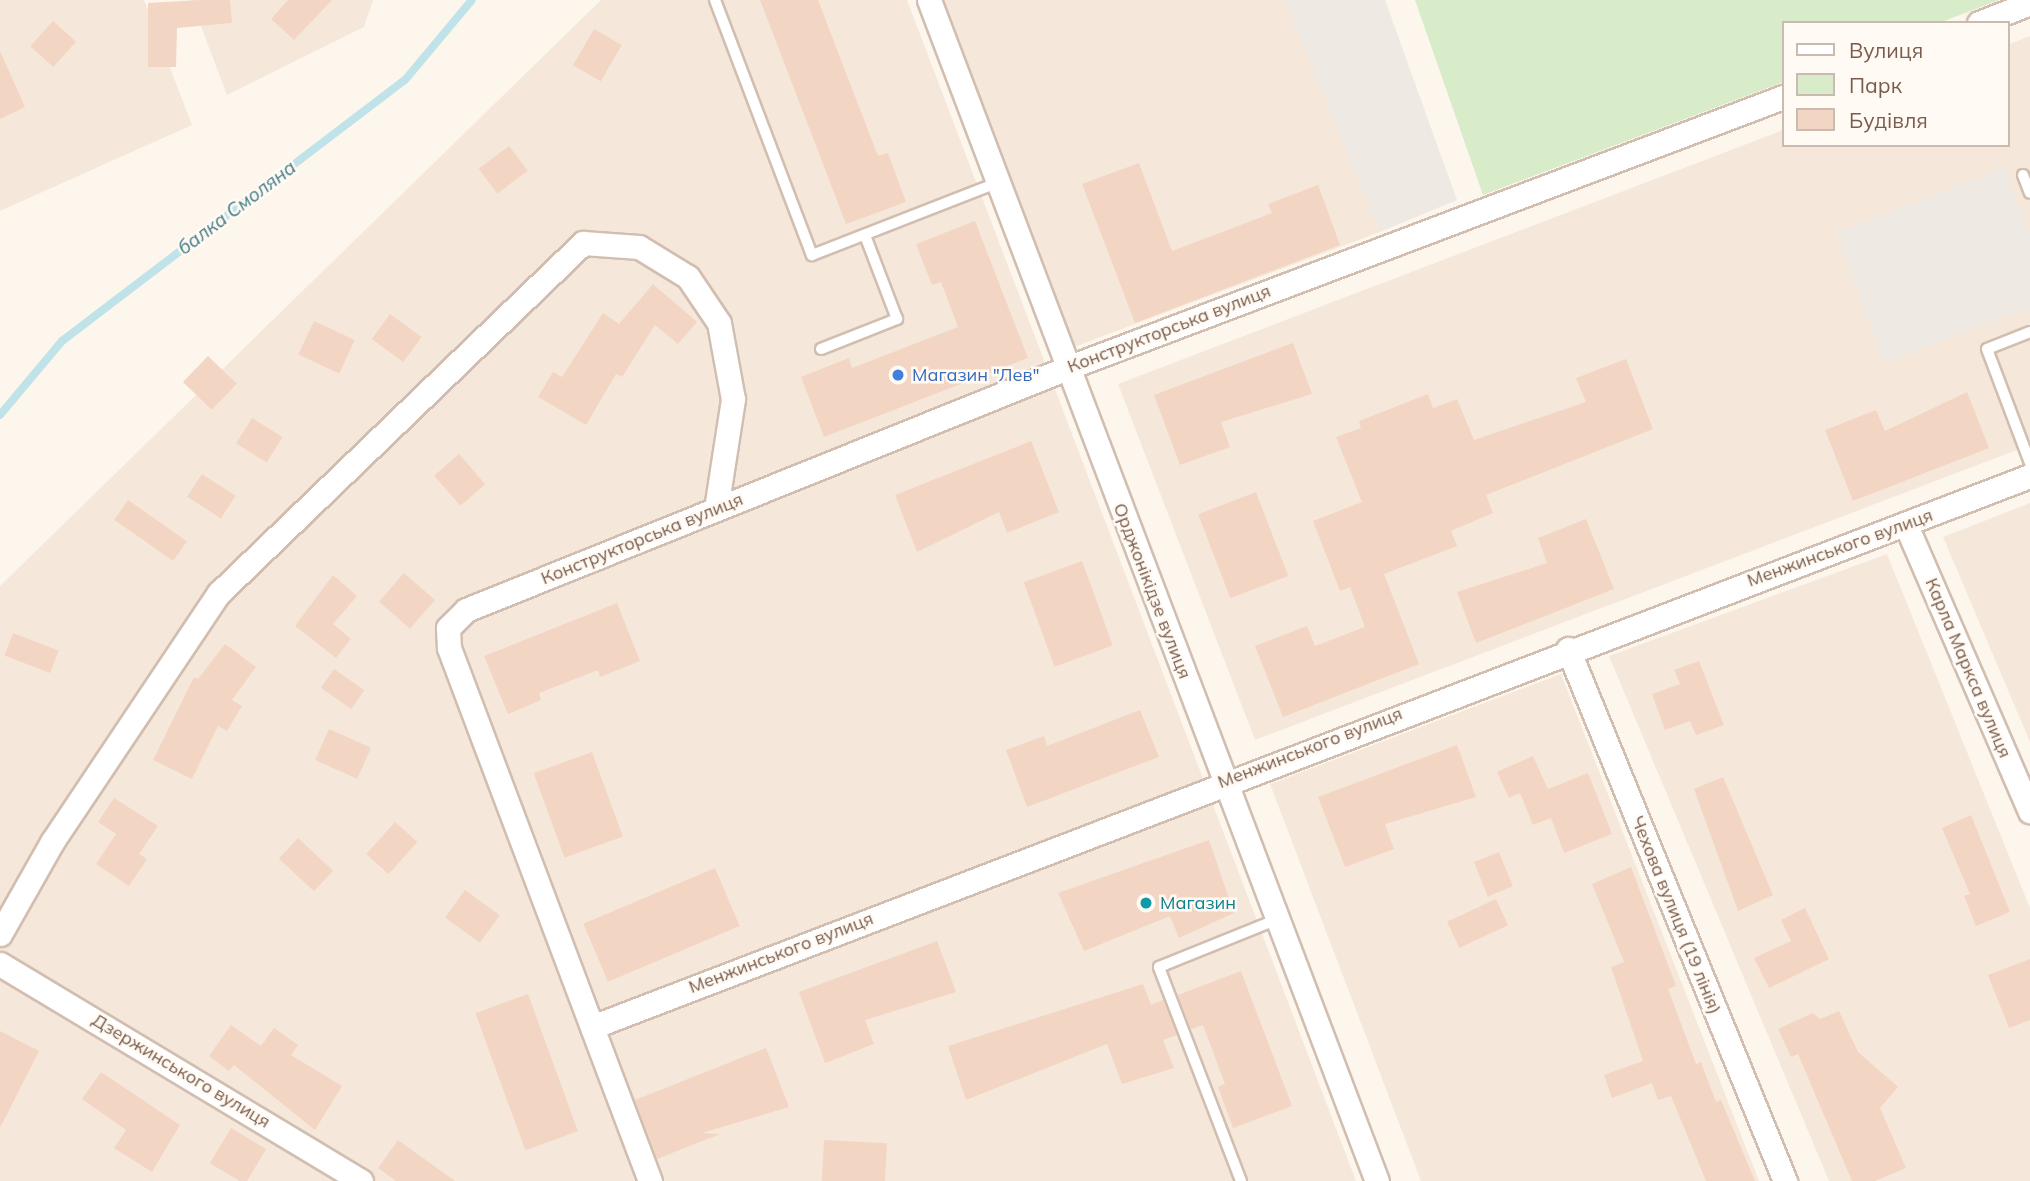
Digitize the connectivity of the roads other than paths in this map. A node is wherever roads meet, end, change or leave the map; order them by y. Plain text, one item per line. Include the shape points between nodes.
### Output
1 (715, 0) edge
2 (929, 0) edge
3 (2030, 3) edge
4 (1984, 21) edge
5 (1782, 97) edge
6 (2023, 175) dead end
7 (997, 183) junction
8 (2030, 192) edge
9 (865, 235) junction
10 (2030, 332) edge
11 (821, 349) dead end
12 (1067, 368) junction
13 (2030, 463) edge
14 (2030, 476) edge
15 (716, 509) junction
16 (1906, 524) junction
17 (1568, 649) junction
18 (1224, 781) junction
19 (2030, 811) edge
20 (1278, 919) junction
21 (0, 934) edge
22 (0, 964) edge
23 (592, 1027) junction
24 (360, 1181) edge
25 (650, 1181) edge
26 (1241, 1181) edge
27 (1377, 1181) edge
28 (1785, 1181) edge

1 - 9 lane via 811,256
2 - 7 street, Орджонікідзе вулиця
3 - 4 street
5 - 12 street, Конструкторська вулиця
6 - 8 lane
7 - 9 lane
7 - 12 street, Орджонікідзе вулиця
9 - 11 lane via 897,320
10 - 13 lane via 1987,349
12 - 15 street, Конструкторська вулиця
12 - 18 street, Орджонікідзе вулиця
14 - 16 street, Менжинського вулиця
15 - 21 street via 733,399 719,323 688,277 639,247 583,243 219,593 52,842
15 - 23 street, Конструкторська вулиця via 466,610 448,628 449,648
16 - 17 street, Менжинського вулиця
16 - 19 street, Карла Маркса вулиця
17 - 18 street, Менжинського вулиця
17 - 28 street, Чехова вулиця (19 лiнiя)
18 - 20 street, Орджонікідзе вулиця
18 - 23 street, Менжинського вулиця
20 - 26 lane via 1159,967
20 - 27 street, Орджонікідзе вулиця
22 - 24 street, Дзержинського вулиця
23 - 25 street

